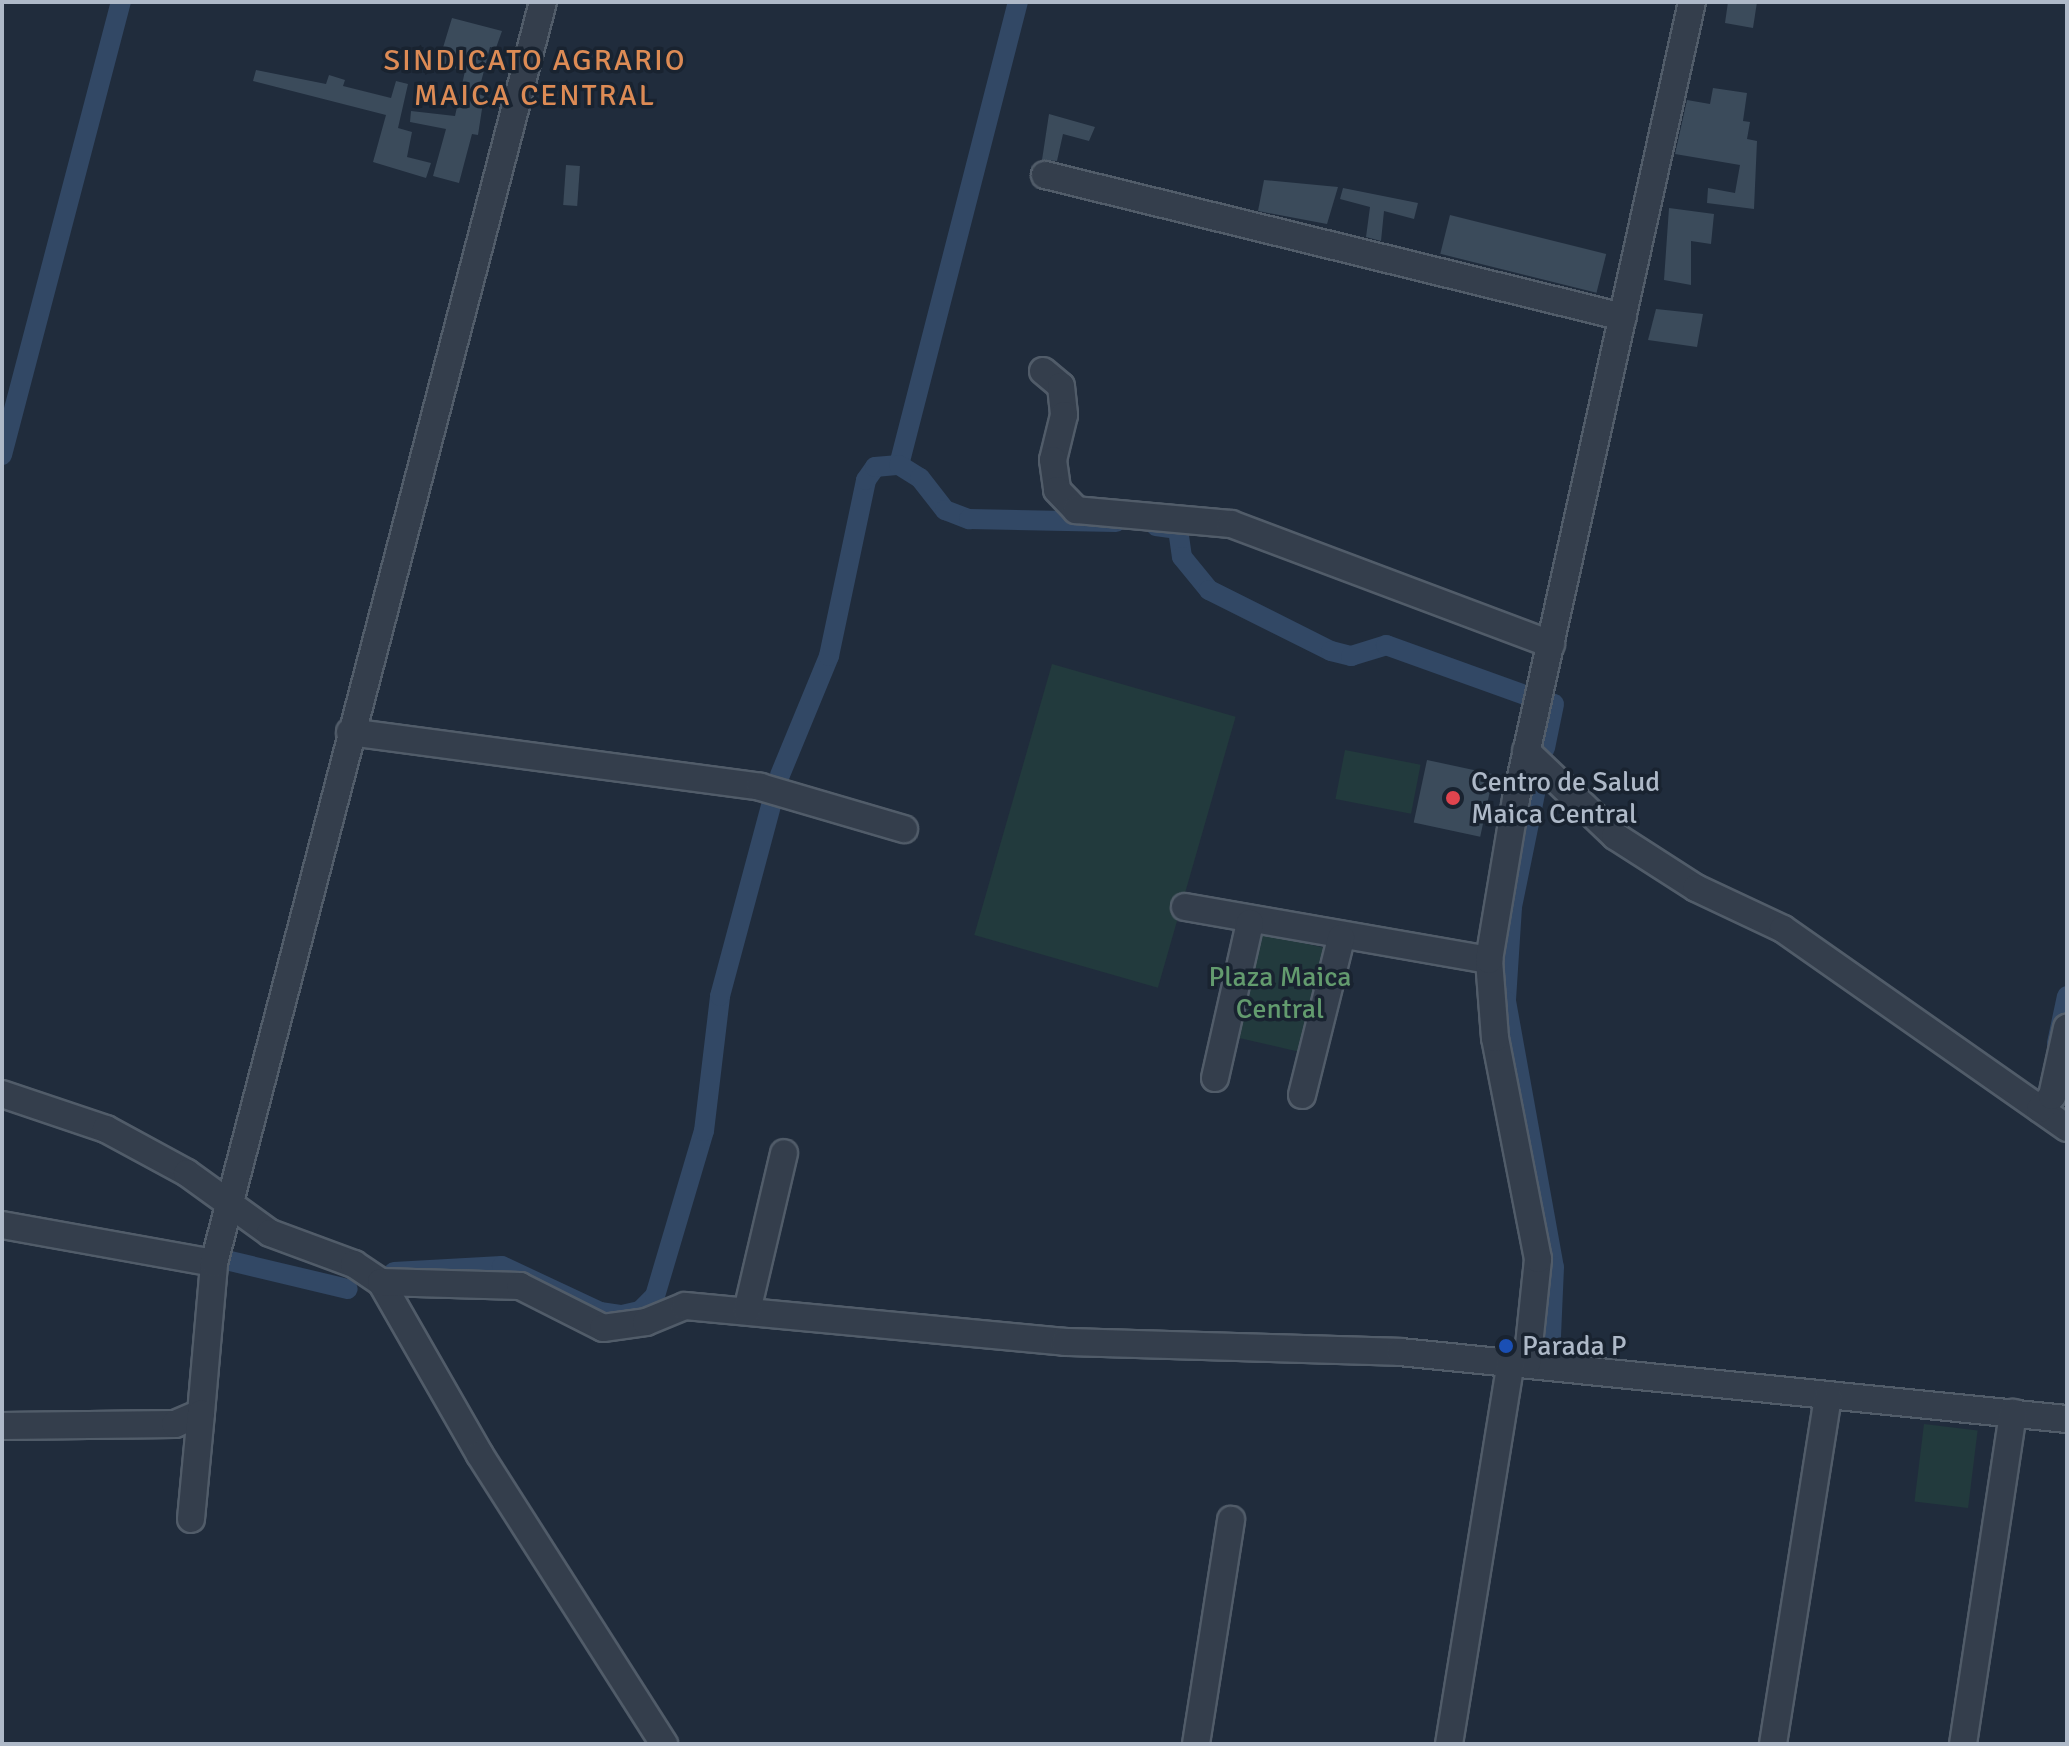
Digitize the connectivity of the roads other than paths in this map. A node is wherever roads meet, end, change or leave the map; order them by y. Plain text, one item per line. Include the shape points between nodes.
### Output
1 (543, 2) edge
2 (1692, 2) edge
3 (1045, 175) dead end
4 (1623, 317) junction
5 (1043, 371) dead end
6 (1551, 644) junction
7 (350, 732) junction
8 (1526, 751) junction
9 (904, 829) dead end
10 (1185, 907) dead end
11 (1250, 923) junction
12 (1341, 938) junction
13 (1489, 960) junction
14 (2067, 1028) edge
15 (1215, 1078) dead end
16 (2, 1094) edge
17 (1302, 1095) dead end
18 (2040, 1109) junction
19 (2067, 1128) edge
20 (784, 1153) dead end
21 (231, 1203) junction
22 (2, 1225) edge
23 (214, 1263) junction
24 (381, 1282) junction
25 (747, 1311) junction
26 (1519, 1363) junction
27 (1828, 1396) junction
28 (201, 1413) junction
29 (2013, 1413) junction
30 (2067, 1419) edge
31 (2, 1426) edge
32 (191, 1519) dead end
33 (1231, 1520) dead end
34 (664, 1744) edge
35 (1196, 1744) edge
36 (1449, 1744) edge
37 (1773, 1744) edge
38 (1963, 1744) edge

1 - 7 street
2 - 4 street
3 - 4 street
4 - 6 street
5 - 6 street via 1061,386 1064,415 1053,460 1057,490 1076,510 1231,524
6 - 8 street
7 - 9 street via 760,787
7 - 21 street
8 - 13 street
8 - 18 street via 1615,836 1696,888 1783,929
10 - 11 street
11 - 12 street
11 - 15 street
12 - 13 street
12 - 17 street
13 - 26 street via 1495,1038 1538,1259
14 - 18 street via 2052,1096
16 - 21 street via 106,1129
18 - 19 street
20 - 25 street
21 - 23 street
21 - 24 street via 270,1233 354,1264
22 - 23 street
23 - 28 street
24 - 25 street via 520,1286 603,1328 646,1322 685,1306
24 - 34 street via 480,1455
25 - 26 street via 1065,1342
26 - 27 street
26 - 36 street
27 - 29 street
27 - 37 street
28 - 31 street via 175,1424
28 - 32 street
29 - 30 street
29 - 38 street
33 - 35 street

